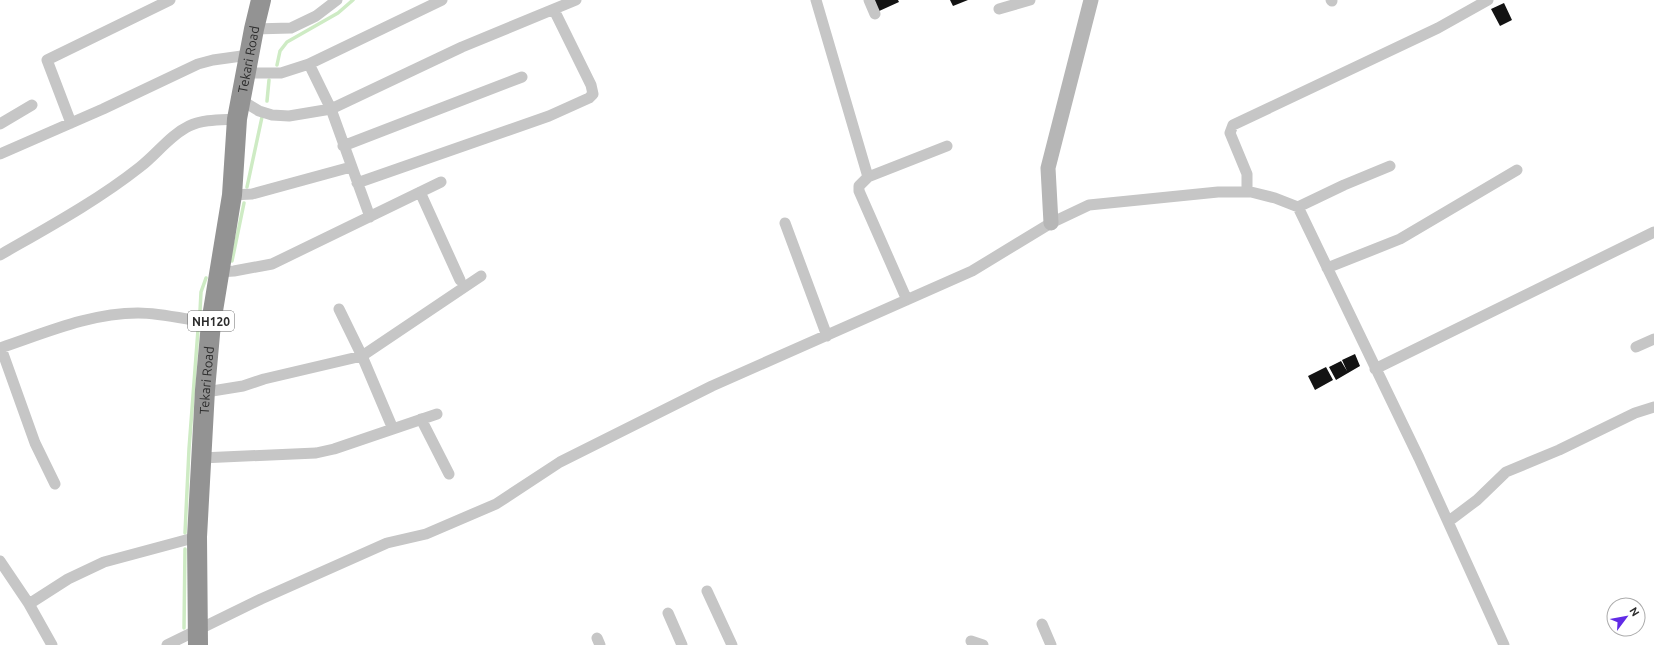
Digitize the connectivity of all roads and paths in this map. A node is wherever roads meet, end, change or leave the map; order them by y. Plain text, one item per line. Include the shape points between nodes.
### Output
1 (170, 0) edge
2 (261, 0) edge
3 (337, 0) edge
4 (442, 0) edge
5 (576, 0) edge
6 (816, 0) edge
7 (869, 0) edge
8 (1030, 0) edge
9 (1091, 0) edge
10 (1488, 0) edge
11 (998, 9) dead end
12 (554, 10) junction
13 (875, 14) dead end
14 (254, 29) junction
15 (247, 64) junction
16 (309, 64) junction
17 (522, 76) dead end
18 (32, 105) dead end
19 (330, 109) junction
20 (239, 110) junction
21 (71, 123) junction
22 (0, 124) edge
23 (343, 146) junction
24 (947, 146) dead end
25 (0, 154) edge
26 (1390, 166) dead end
27 (351, 167) junction
28 (1517, 170) dead end
29 (868, 177) junction
30 (441, 182) dead end
31 (358, 183) junction
32 (420, 192) junction
33 (1247, 192) junction
34 (232, 195) junction
35 (1298, 207) junction
36 (370, 217) junction
37 (785, 223) dead end
38 (1051, 224) junction
39 (1654, 232) edge
40 (0, 255) edge
41 (1327, 268) junction
42 (218, 272) junction
43 (481, 276) dead end
44 (460, 280) dead end
45 (907, 300) junction
46 (339, 309) dead end
47 (211, 323) junction
48 (827, 336) junction
49 (1654, 339) edge
50 (1636, 347) dead end
51 (0, 348) edge
52 (362, 356) junction
53 (1375, 369) junction
54 (205, 390) junction
55 (1654, 407) edge
56 (437, 414) dead end
57 (421, 419) junction
58 (393, 429) junction
59 (202, 458) junction
60 (449, 474) dead end
61 (55, 484) dead end
62 (1449, 521) junction
63 (197, 537) junction
64 (0, 561) edge
65 (707, 591) dead end
66 (29, 604) junction
67 (668, 613) dead end
68 (1042, 624) dead end
69 (198, 637) edge
70 (971, 641) dead end
71 (52, 645) edge
72 (167, 645) edge
73 (682, 645) edge
74 (732, 645) edge
75 (983, 645) edge
76 (1051, 645) edge
77 (1504, 645) edge

1 - 21 street via 47,60
2 - 14 highway, Tekari Road / NH120
3 - 14 street via 316,16 291,28
4 - 16 street
5 - 12 street
6 - 29 street
7 - 13 street
8 - 11 street
9 - 38 street via 1048,168
10 - 33 street via 1438,28 1233,124 1230,133 1247,174
12 - 19 street via 462,47
12 - 31 street via 591,85 593,94 589,98 549,116
14 - 15 highway, Tekari Road / NH120
15 - 16 street via 281,73
15 - 20 highway, Tekari Road / NH120
15 - 21 street via 213,60 198,64
16 - 19 street
17 - 23 street
18 - 22 street
19 - 20 street via 289,116 272,115 259,110
19 - 23 street
20 - 34 highway, Tekari Road / NH120
20 - 40 street via 189,126 140,167 47,228
21 - 25 street
23 - 27 street
24 - 29 street
26 - 35 street
27 - 31 street
27 - 34 street via 252,194
28 - 41 street via 1400,239
29 - 45 street via 860,183 859,191
30 - 32 street
31 - 36 street
32 - 36 street
32 - 44 street
33 - 35 street via 1275,198
33 - 38 street via 1210,193 1089,205
34 - 42 highway, Tekari Road / NH120
35 - 41 street
36 - 42 street via 272,264
37 - 48 street
38 - 45 street via 972,271
39 - 53 street
41 - 53 street
42 - 47 highway, Tekari Road / NH120
43 - 52 street
45 - 48 street
46 - 52 street
47 - 51 street via 140,313 116,314 59,328
47 - 54 highway, Tekari Road / NH120
48 - 69 street via 712,386 560,462 496,504 426,534 387,543
49 - 50 street
51 - 61 street via 35,443
52 - 54 street via 243,386
52 - 58 street
53 - 62 street
54 - 59 highway, Tekari Road / NH120
55 - 62 street via 1635,413 1559,450 1506,472 1477,500
56 - 57 street
57 - 58 street
57 - 60 street
58 - 59 street via 316,453
59 - 63 highway, Tekari Road / NH120
62 - 77 street
63 - 66 street via 104,562 68,579
63 - 69 highway, Tekari Road / NH120
64 - 66 street
65 - 74 street
66 - 71 street
67 - 73 street
68 - 76 street
69 - 72 street
70 - 75 street

